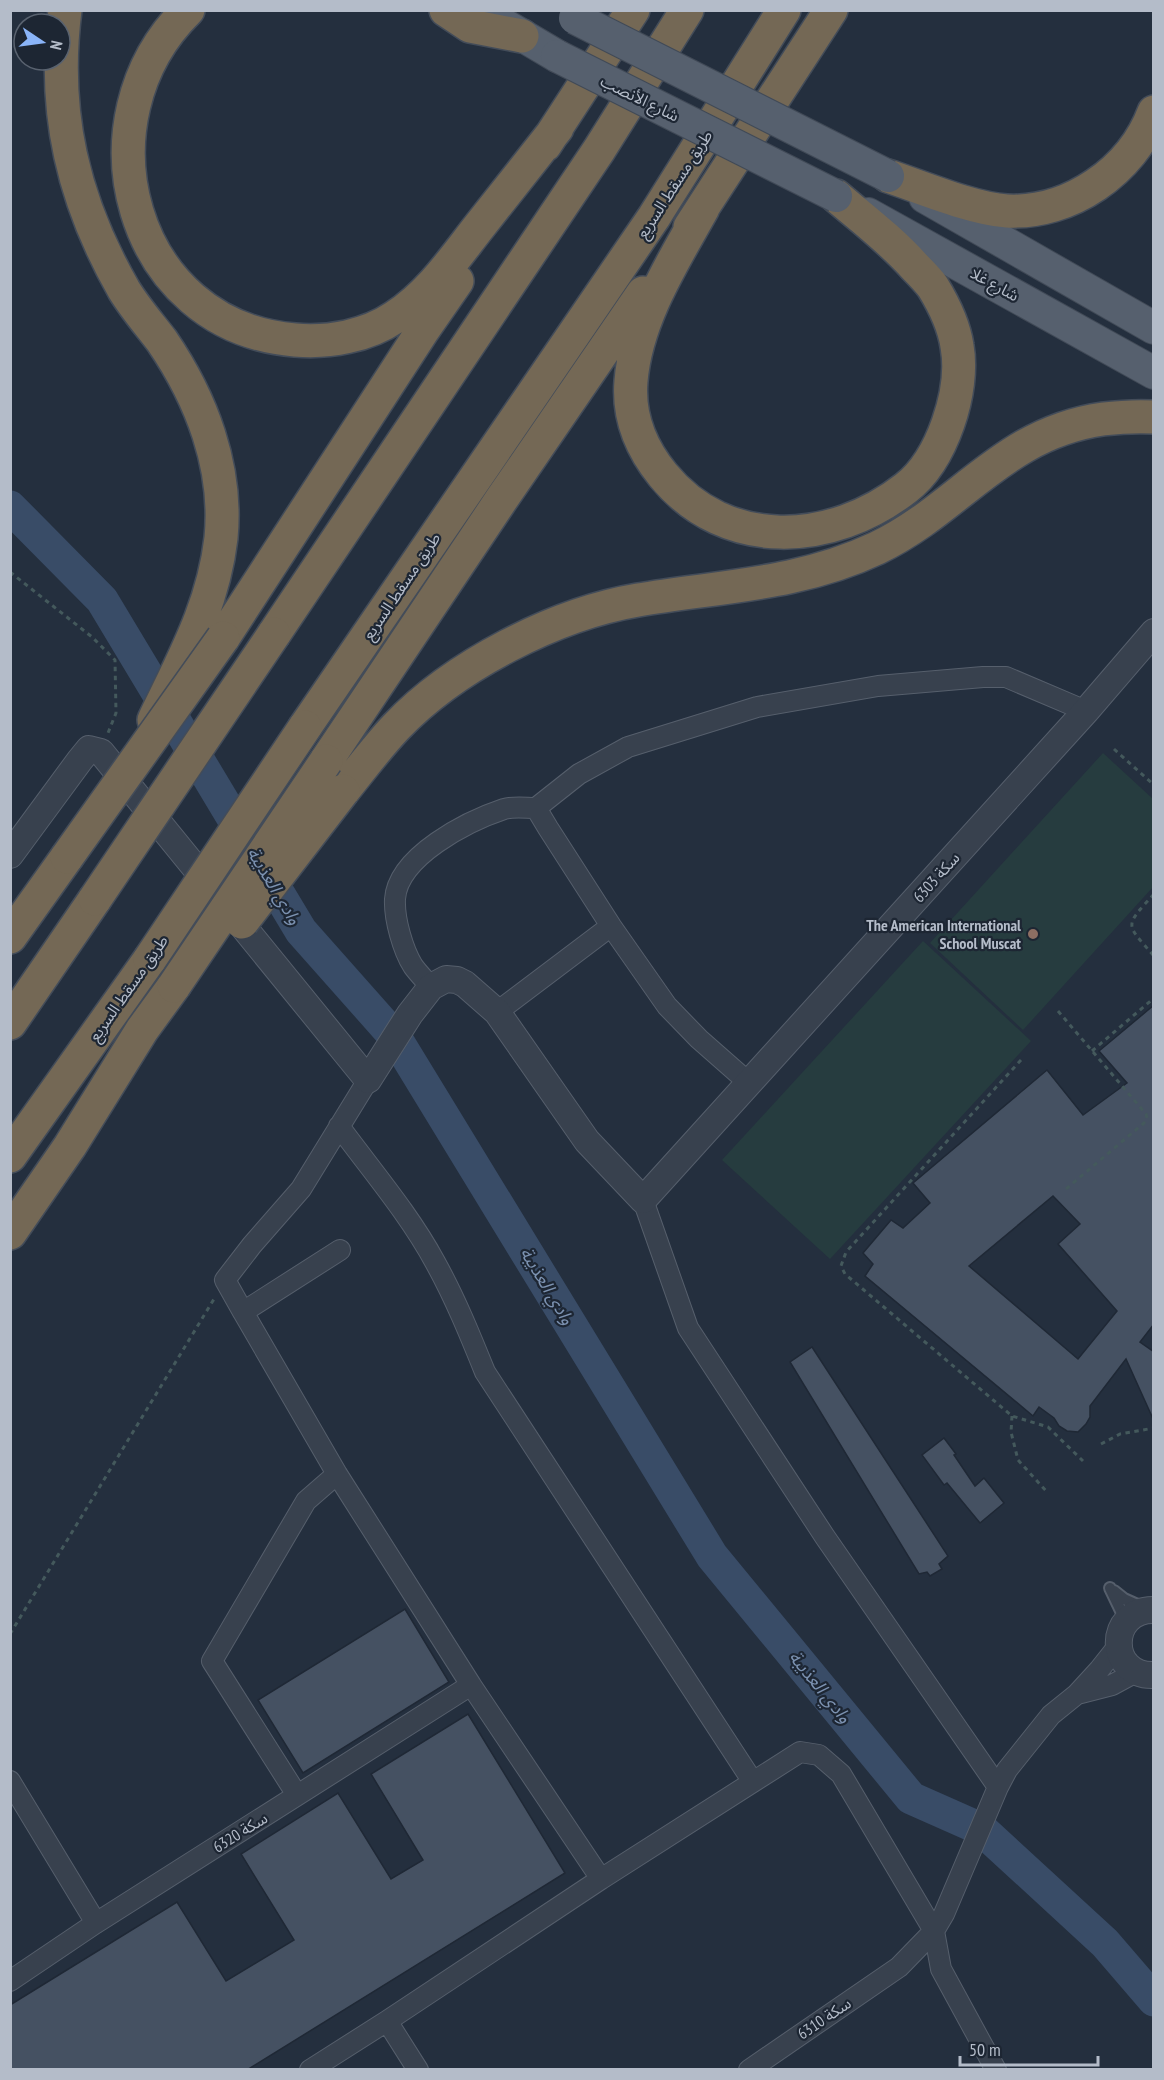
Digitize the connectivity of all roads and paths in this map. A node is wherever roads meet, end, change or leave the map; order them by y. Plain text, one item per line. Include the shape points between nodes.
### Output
1 (65, 10) edge
2 (188, 10) edge
3 (446, 10) edge
4 (479, 10) edge
5 (633, 10) edge
6 (687, 10) edge
7 (784, 10) edge
8 (570, 14) edge
9 (828, 17) edge
10 (522, 36) junction
11 (1154, 112) edge
12 (557, 128) junction
13 (888, 176) junction
14 (836, 196) junction
15 (703, 208) junction
16 (1154, 328) edge
17 (1154, 372) edge
18 (1154, 417) edge
19 (10, 572) edge
20 (212, 629) junction
21 (1154, 632) edge
22 (1086, 711) junction
23 (1114, 749) dead end
24 (101, 752) junction
25 (1154, 784) edge
26 (537, 808) junction
27 (10, 855) edge
28 (1154, 894) edge
29 (611, 926) junction
30 (10, 937) edge
31 (1154, 956) edge
32 (431, 987) junction
33 (180, 990) junction
34 (1154, 998) edge
35 (1058, 1011) dead end
36 (497, 1012) junction
37 (10, 1023) edge
38 (1092, 1051) junction
39 (1021, 1060) dead end
40 (368, 1080) junction
41 (749, 1083) junction
42 (339, 1126) junction
43 (10, 1156) edge
44 (1066, 1190) dead end
45 (643, 1200) junction
46 (10, 1233) edge
47 (340, 1250) dead end
48 (225, 1280) junction
49 (243, 1312) junction
50 (1012, 1416) junction
51 (1154, 1428) edge
52 (1101, 1444) dead end
53 (1083, 1461) dead end
54 (337, 1474) junction
55 (1047, 1492) dead end
56 (1150, 1610) edge
57 (10, 1634) edge
58 (1120, 1638) junction
59 (1148, 1675) edge
60 (471, 1685) junction
61 (1077, 1694) junction
62 (10, 1781) edge
63 (753, 1782) junction
64 (998, 1787) junction
65 (297, 1795) junction
66 (602, 1879) junction
67 (96, 1923) junction
68 (934, 1932) junction
69 (10, 1981) edge
70 (387, 2021) junction
71 (310, 2070) edge
72 (418, 2070) edge
73 (749, 2070) edge
74 (996, 2070) edge

1 - 20 highway via 62,108 72,166 89,221 125,290 192,392 211,439 222,510 212,588
2 - 12 highway via 161,41 136,96 129,124 129,182 141,226 164,268 195,301 248,330 314,341 374,329 395,318 437,282
3 - 10 highway via 471,26
4 - 10 main road, شارع الأنصب
5 - 12 highway
6 - 37 highway, bridge via 598,150
7 - 43 highway, طريق مسقط السريع, bridge via 654,217 150,959
8 - 13 main road, bridge
9 - 15 highway
10 - 14 main road, شارع الأنصب, bridge
11 - 13 highway via 1140,140 1117,169 1085,192 1046,207 1005,211
12 - 20 highway
13 - 16 main road
14 - 15 highway via 897,247 932,286 950,321 959,372 948,425 927,465 908,487 861,516 836,526 788,533 734,524 707,513 685,497 651,461 632,415 631,382 645,322
14 - 17 main road, شارع غلا
15 - 33 highway, bridge via 326,761
18 - 33 highway, bridge via 1094,420 1051,432 1014,451 906,531 877,548 831,566 772,582 635,600 532,634 480,662 428,698 396,727
19 - 24 path via 115,660 116,713
20 - 30 highway, bridge via 134,762
21 - 22 street, سكة 6303
22 - 26 street via 1006,677 878,686 757,707 628,747 579,774
22 - 41 street, سكة 6303
23 - 25 path
24 - 27 street via 89,749
24 - 40 street
26 - 29 street
26 - 32 street via 506,808 466,826 431,846 405,872 395,898 400,935 413,965
28 - 31 path via 1130,923 1131,931
29 - 36 street
29 - 41 street via 667,1006
32 - 36 street via 446,979 457,980
32 - 40 street
33 - 46 highway
34 - 38 path
35 - 38 path
36 - 45 street via 587,1141
38 - 44 path via 1147,1118
39 - 50 path via 846,1252 841,1266 845,1274
40 - 42 street
41 - 45 street, سكة 6303
42 - 48 street via 301,1189
42 - 63 street via 435,1261 485,1372
45 - 64 street via 688,1328 825,1537
47 - 49 street
48 - 49 street
48 - 57 path
49 - 54 street
50 - 53 path via 1048,1427
50 - 55 path via 1011,1432 1018,1460
51 - 52 path via 1120,1434
54 - 60 street
54 - 65 street via 306,1501 212,1662
56 - 58 street via 1132,1616
56 - 58 lane via 1110,1588 1122,1613
58 - 59 street via 1121,1657 1128,1666
58 - 61 street, سكة 6310 via 1099,1671
59 - 61 street
60 - 65 street, سكة 6320
60 - 66 street
61 - 64 street, سكة 6310 via 1051,1715
62 - 67 street
63 - 66 street
63 - 68 street via 800,1752 819,1755 841,1774
64 - 68 street, سكة 6310
65 - 67 street, سكة 6320
66 - 70 street
67 - 69 street, سكة 6320
68 - 73 street, سكة 6310 via 899,1968
68 - 74 street via 941,1969
70 - 71 street
70 - 72 street

